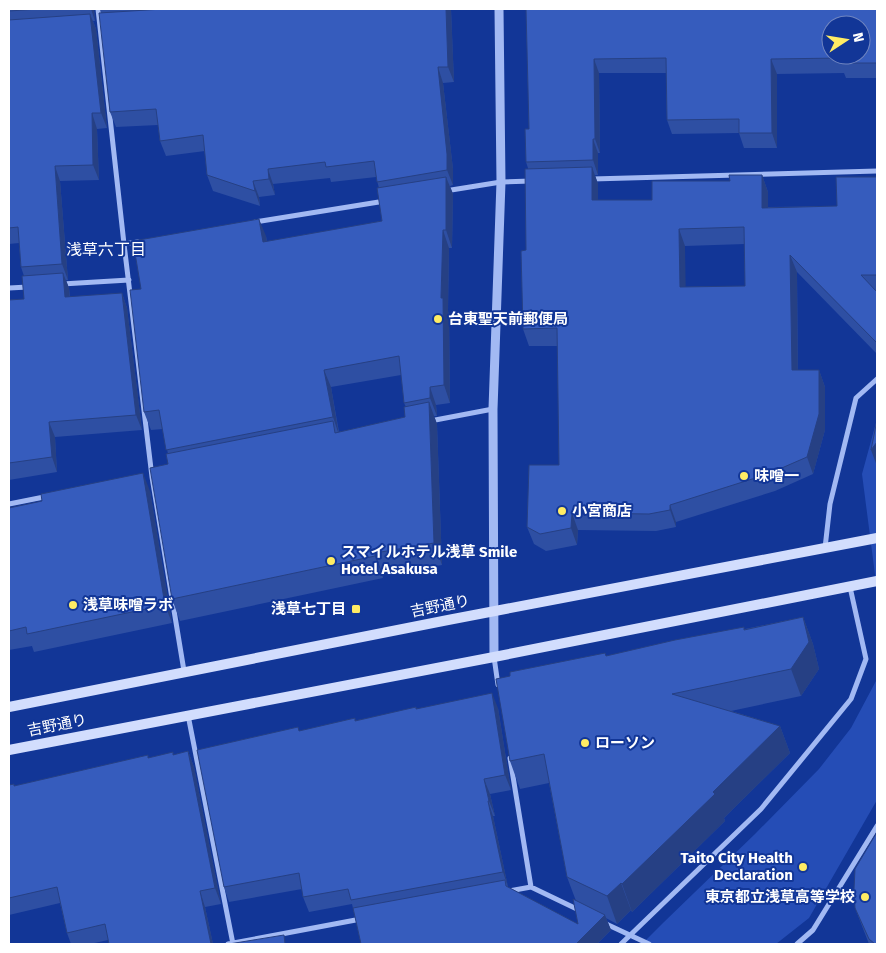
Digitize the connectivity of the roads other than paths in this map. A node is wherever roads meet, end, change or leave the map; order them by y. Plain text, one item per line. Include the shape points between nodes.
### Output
1 (98, 9) edge
2 (500, 9) edge
3 (109, 25) edge
4 (90, 26) edge
5 (99, 26) junction
6 (877, 171) edge
7 (583, 179) edge
8 (534, 181) edge
9 (501, 182) junction
10 (436, 192) edge
11 (387, 201) edge
12 (251, 223) edge
13 (144, 241) edge
14 (124, 244) junction
15 (128, 280) junction
16 (55, 285) edge
17 (36, 286) edge
18 (9, 288) edge
19 (877, 379) edge
20 (493, 409) junction
21 (420, 423) edge
22 (161, 475) edge
23 (152, 477) junction
24 (142, 478) edge
25 (56, 495) edge
26 (9, 504) edge
27 (877, 538) edge
28 (826, 548) junction
29 (877, 581) edge
30 (850, 587) junction
31 (494, 611) junction
32 (494, 657) junction
33 (184, 671) junction
34 (499, 690) edge
35 (9, 707) edge
36 (188, 715) junction
37 (9, 750) edge
38 (508, 750) edge
39 (877, 826) edge
40 (531, 887) junction
41 (505, 892) edge
42 (585, 914) edge
43 (369, 918) edge
44 (603, 922) edge
45 (630, 936) junction
46 (231, 944) edge
47 (621, 944) edge
48 (649, 944) edge
49 (797, 944) edge

1 - 5 street
2 - 9 street
3 - 5 street
4 - 5 street
5 - 14 street
6 - 7 street
8 - 9 street
9 - 10 street
9 - 20 street
11 - 12 street
13 - 14 street
14 - 15 street
15 - 16 street
15 - 23 street
17 - 18 street
19 - 28 street via 856,398 830,504
20 - 21 street
20 - 31 street
22 - 23 street
23 - 24 street
23 - 33 street
25 - 26 street
27 - 28 main road, 吉野通り
28 - 31 main road, 吉野通り
29 - 30 main road, 吉野通り
30 - 32 main road, 吉野通り
30 - 45 street via 866,659 851,698 761,809
31 - 32 street
31 - 33 main road, 吉野通り
32 - 34 street
32 - 36 main road, 吉野通り
33 - 35 main road, 吉野通り
36 - 37 main road, 吉野通り
36 - 46 street
38 - 40 street
39 - 49 street via 813,930
40 - 41 street
40 - 42 street
43 - 46 street
44 - 45 street
45 - 47 street
45 - 48 street

